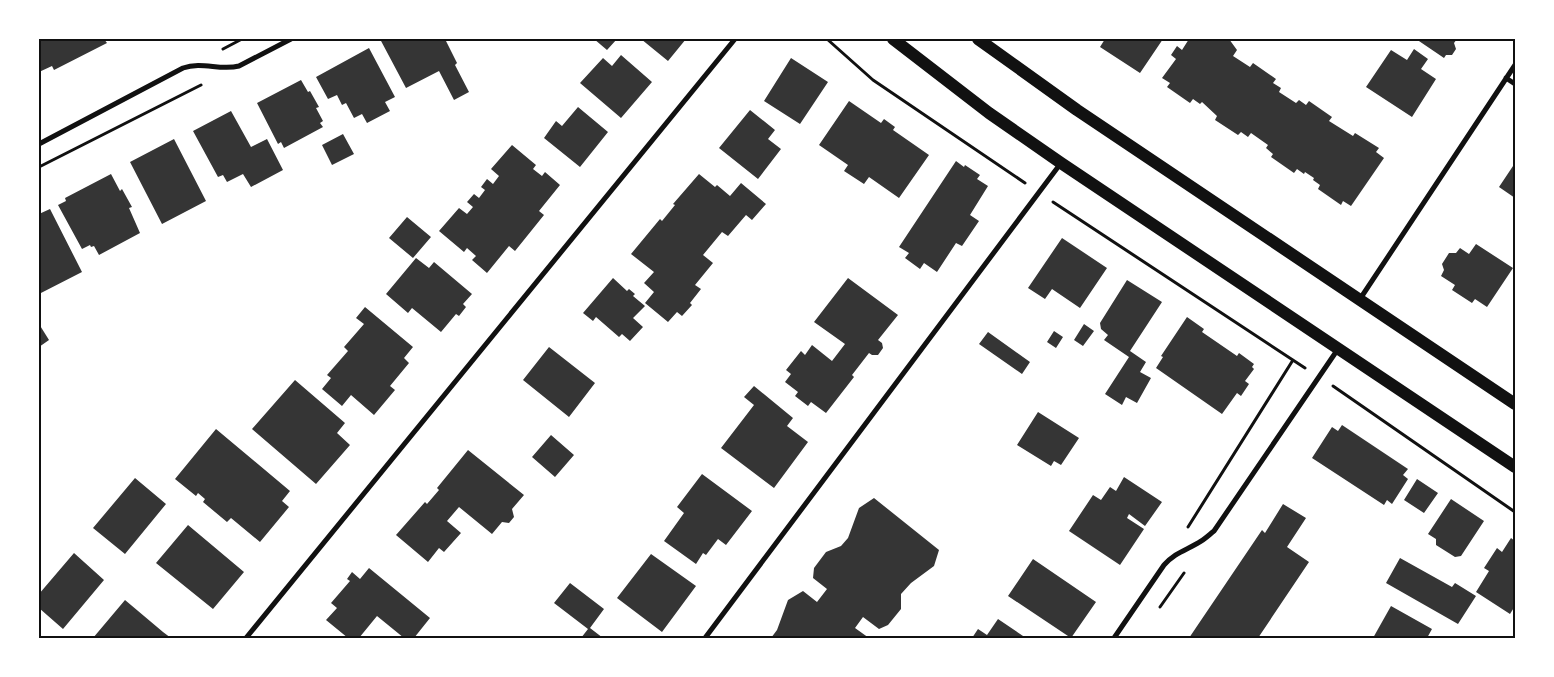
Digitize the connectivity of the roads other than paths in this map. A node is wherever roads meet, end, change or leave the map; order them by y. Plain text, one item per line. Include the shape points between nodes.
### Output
1 (291, 39) edge
2 (735, 39) edge
3 (893, 39) edge
4 (978, 39) edge
5 (1515, 65) edge
6 (1506, 78) junction
7 (1515, 84) edge
8 (39, 144) edge
9 (1061, 163) junction
10 (1360, 300) junction
11 (1338, 349) junction
12 (1515, 404) edge
13 (1515, 467) edge
14 (246, 638) edge
15 (704, 638) edge
16 (1114, 638) edge

1 - 8 street via 232,68 200,64 184,68
2 - 14 street
3 - 9 main road via 982,108
4 - 10 main road via 1077,110
5 - 6 street
6 - 7 street
6 - 10 street
9 - 11 main road
9 - 15 street
10 - 12 main road
11 - 13 main road
11 - 16 street via 1214,530 1198,543 1171,557

